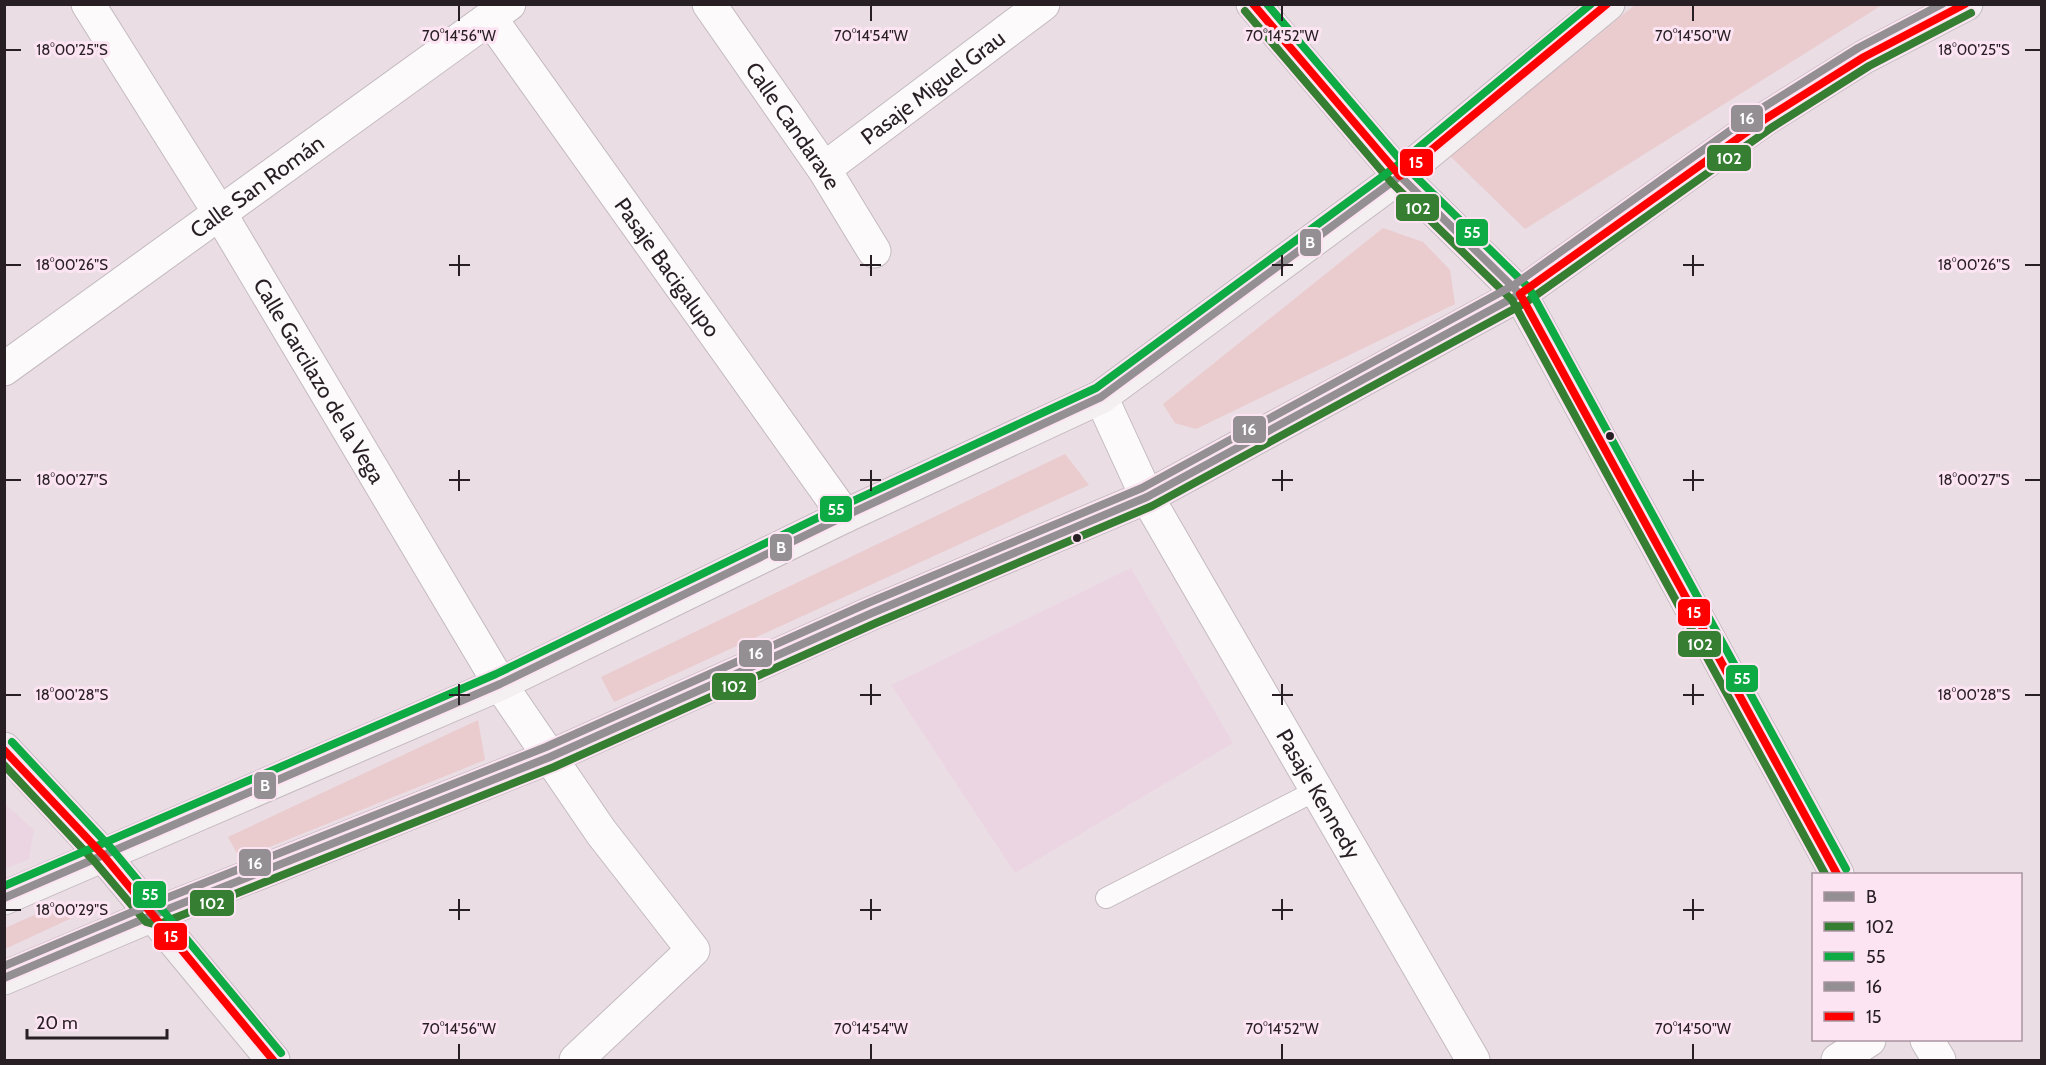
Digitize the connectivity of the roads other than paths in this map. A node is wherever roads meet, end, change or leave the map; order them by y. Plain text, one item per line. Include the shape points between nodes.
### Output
1 (88, 4) edge
2 (709, 4) edge
3 (1043, 4) edge
4 (1253, 4) edge
5 (1608, 4) edge
6 (1966, 4) edge
7 (500, 11) edge
8 (824, 169) junction
9 (1400, 176) junction
10 (219, 212) junction
11 (874, 251) dead end
12 (1520, 294) junction
13 (4, 369) edge
14 (1101, 397) junction
15 (1147, 497) junction
16 (845, 516) junction
17 (500, 684) junction
18 (4, 749) edge
19 (550, 757) junction
20 (1317, 790) junction
21 (103, 855) junction
22 (1836, 873) edge
23 (4, 898) edge
24 (1106, 898) dead end
25 (153, 915) junction
26 (4, 978) edge
27 (1867, 1041) edge
28 (1928, 1041) edge
29 (273, 1060) edge
30 (576, 1060) edge
31 (1473, 1060) edge
32 (1838, 1060) edge
33 (1939, 1060) edge

1 - 10 street, Calle Garcilazo de la Vega
2 - 8 street, Calle Candarave
3 - 8 street, Pasaje Miguel Grau
4 - 9 street
5 - 9 main road
6 - 12 main road via 1864,57 1765,119
7 - 10 street, Calle San Román
7 - 16 street, Pasaje Bacigalupo
8 - 11 street, Calle Candarave
9 - 12 street
9 - 14 main road
10 - 13 street, Calle San Román
10 - 17 street, Calle Garcilazo de la Vega
12 - 15 main road
12 - 22 street
14 - 15 street, Pasaje Kennedy
14 - 16 main road
15 - 19 main road via 872,613
15 - 20 street, Pasaje Kennedy
16 - 17 main road
17 - 19 street, Calle Garcilazo de la Vega
17 - 21 main road
18 - 21 main road
19 - 25 main road
19 - 30 street, Calle Garcilazo de la Vega via 601,832 693,950
20 - 24 lane
20 - 31 street, Pasaje Kennedy
21 - 23 main road
21 - 25 main road
25 - 26 main road
25 - 29 main road
27 - 32 street
28 - 33 street

